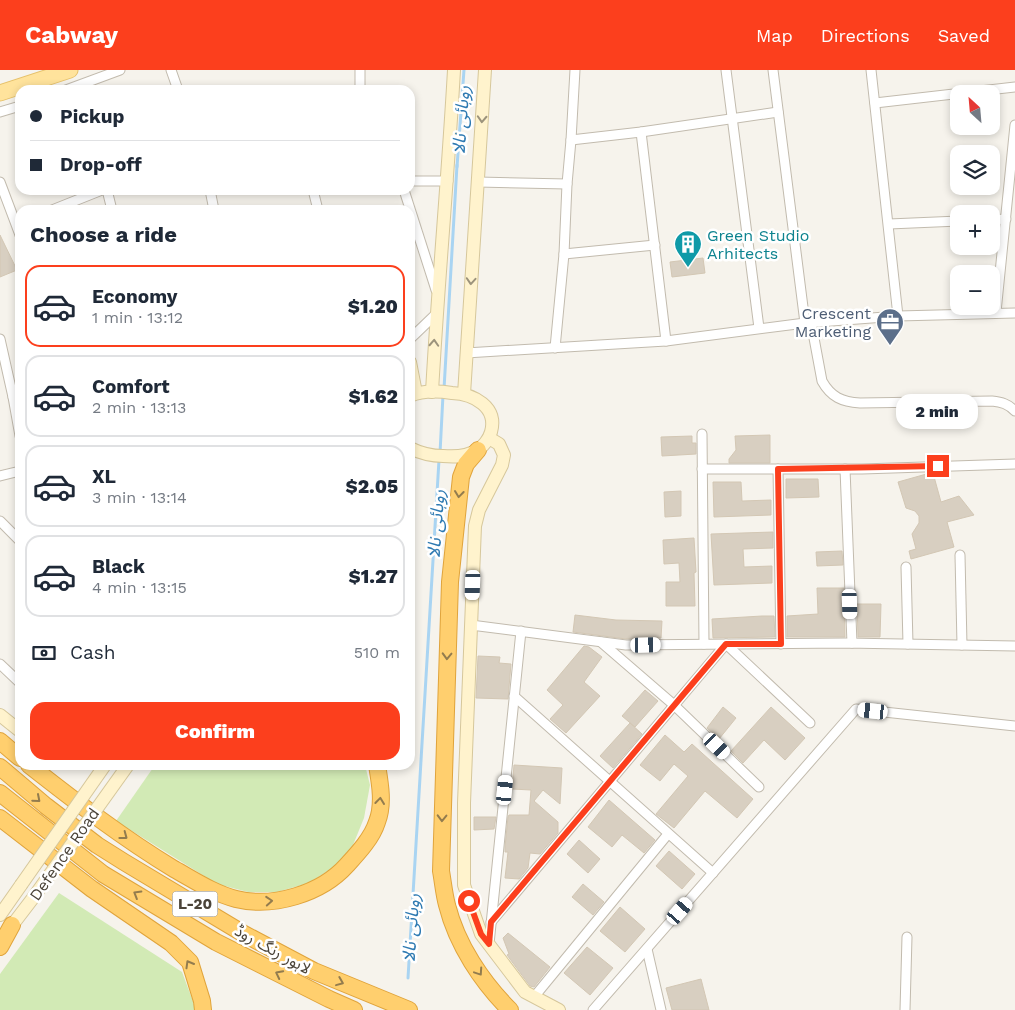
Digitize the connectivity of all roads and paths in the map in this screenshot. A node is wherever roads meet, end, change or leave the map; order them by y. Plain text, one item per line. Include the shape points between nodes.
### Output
1 (70, 70) edge
2 (120, 70) edge
3 (171, 70) edge
4 (360, 70) edge
5 (454, 70) edge
6 (485, 70) edge
7 (575, 70) edge
8 (726, 70) edge
9 (773, 70) edge
10 (870, 70) edge
11 (27, 85) edge
12 (80, 85) edge
13 (176, 85) edge
14 (359, 85) edge
15 (1015, 87) edge
16 (15, 89) edge
17 (0, 93) edge
18 (875, 103) junction
19 (15, 108) edge
20 (0, 112) edge
21 (778, 112) junction
22 (732, 118) junction
23 (1015, 125) edge
24 (641, 132) junction
25 (571, 140) junction
26 (415, 181) edge
27 (448, 181) junction
28 (0, 182) edge
29 (478, 182) junction
30 (566, 184) junction
31 (90, 195) edge
32 (64, 205) edge
33 (15, 216) edge
34 (1000, 219) edge
35 (1006, 219) junction
36 (950, 221) edge
37 (415, 224) edge
38 (889, 224) junction
39 (655, 245) junction
40 (564, 254) junction
41 (1000, 275) edge
42 (437, 292) junction
43 (1000, 312) edge
44 (1015, 313) edge
45 (436, 314) junction
46 (950, 314) edge
47 (898, 316) junction
48 (808, 322) junction
49 (759, 328) junction
50 (415, 334) edge
51 (0, 339) edge
52 (666, 341) junction
53 (555, 348) junction
54 (466, 353) junction
55 (15, 392) edge
56 (432, 392) junction
57 (415, 394) edge
58 (464, 394) junction
59 (1015, 411) edge
60 (702, 434) dead end
61 (483, 444) junction
62 (415, 451) edge
63 (1015, 464) edge
64 (702, 469) junction
65 (778, 469) junction
66 (845, 469) junction
67 (15, 472) edge
68 (0, 476) edge
69 (0, 521) edge
70 (15, 536) edge
71 (960, 555) dead end
72 (906, 567) dead end
73 (472, 625) junction
74 (521, 631) junction
75 (601, 642) junction
76 (852, 643) junction
77 (704, 644) junction
78 (726, 644) junction
79 (781, 644) junction
80 (908, 644) junction
81 (962, 645) junction
82 (1015, 646) edge
83 (0, 664) edge
84 (15, 678) edge
85 (514, 696) junction
86 (674, 705) junction
87 (0, 715) edge
88 (810, 723) dead end
89 (1015, 726) edge
90 (15, 727) edge
91 (0, 741) edge
92 (15, 754) edge
93 (0, 767) edge
94 (36, 770) edge
95 (102, 770) edge
96 (124, 770) edge
97 (379, 770) edge
98 (610, 782) junction
99 (759, 787) dead end
100 (0, 793) edge
101 (0, 818) edge
102 (668, 834) junction
103 (713, 873) junction
104 (6, 920) edge
105 (491, 922) junction
106 (906, 937) dead end
107 (0, 942) edge
108 (489, 944) junction
109 (0, 947) edge
110 (647, 949) junction
111 (534, 997) junction
112 (203, 1010) edge
113 (354, 1010) edge
114 (408, 1010) edge
115 (510, 1010) edge
116 (559, 1010) edge
117 (593, 1010) edge
118 (661, 1010) edge
119 (905, 1010) edge

1 - 11 main road
2 - 12 street
3 - 13 street
4 - 14 street
5 - 27 street
6 -> 29 street
7 - 25 street
8 - 22 street
9 - 21 street
10 - 18 street
15 - 18 street
16 - 17 main road
18 - 38 street
19 - 20 street
21 - 22 street
21 - 48 street
22 - 24 street
22 - 49 street
23 - 35 street
24 - 25 street
24 - 39 street
25 - 30 street
26 - 27 street
27 - 42 street
28 - 33 street
29 - 30 street
29 -> 54 street
30 - 40 street
31 - 32 street
34 - 35 street
35 - 41 street
36 - 38 street
37 - 42 street
38 - 47 street
39 - 40 street
39 - 52 street
40 - 53 street
42 - 45 street
43 - 44 street
45 - 50 street
56 -> 45 street
46 - 47 street
47 - 48 street
48 - 49 street
48 - 59 street via 822,381 839,400 848,403 992,401 1003,402
49 - 52 street
51 - 55 street
52 - 53 street
53 - 54 street
54 - 58 street
56 - 57 street
56 - 58 street
58 - 61 street via 480,401 490,411 492,426
60 - 64 street
61 - 62 street via 466,455 435,456
61 - 73 street via 499,444 504,455 475,526
61 -> 115 highway via 466,464 461,477 450,582 441,871 447,905 464,948 480,975
63 - 66 street
64 - 65 street
64 - 77 street
65 - 66 street
65 - 79 street
66 - 76 street
67 - 68 street
69 - 70 street
71 - 81 street
72 - 80 street
73 - 74 street
73 - 108 street via 464,803 464,885 481,934
74 - 75 street
74 - 85 street
75 - 77 street via 626,645
75 - 86 street
76 - 79 street
76 - 80 street
77 - 78 street
78 - 79 street
78 - 86 street
78 - 88 street
80 - 81 street
81 - 82 street
83 - 84 street
85 - 98 street
85 - 105 street
86 - 98 street
86 - 99 street
87 - 90 street
89 - 103 street via 856,709
91 - 92 highway
93 -> 114 highway, لاہور رنگ روڈ / L-20 via 96,845 244,934 314,971
94 -> 97 highway via 134,844 208,889 236,899 261,902 286,899 313,890 341,872 362,848 377,822 381,793
95 - 104 street, Defence Road, bridge via 21,885
96 - 104 street, Defence Road, bridge via 33,898
98 - 102 street
98 - 105 street
113 -> 100 highway, لاہور رنگ روڈ / L-20 via 216,942 103,874
112 -> 101 highway via 190,962 170,942 92,889
102 - 103 street
102 - 111 street
103 - 110 street
104 - 107 street, Defence Road
104 - 109 highway
105 - 108 street
106 - 119 street
108 - 111 street via 525,992
110 - 117 street
110 - 118 street
111 - 116 street

